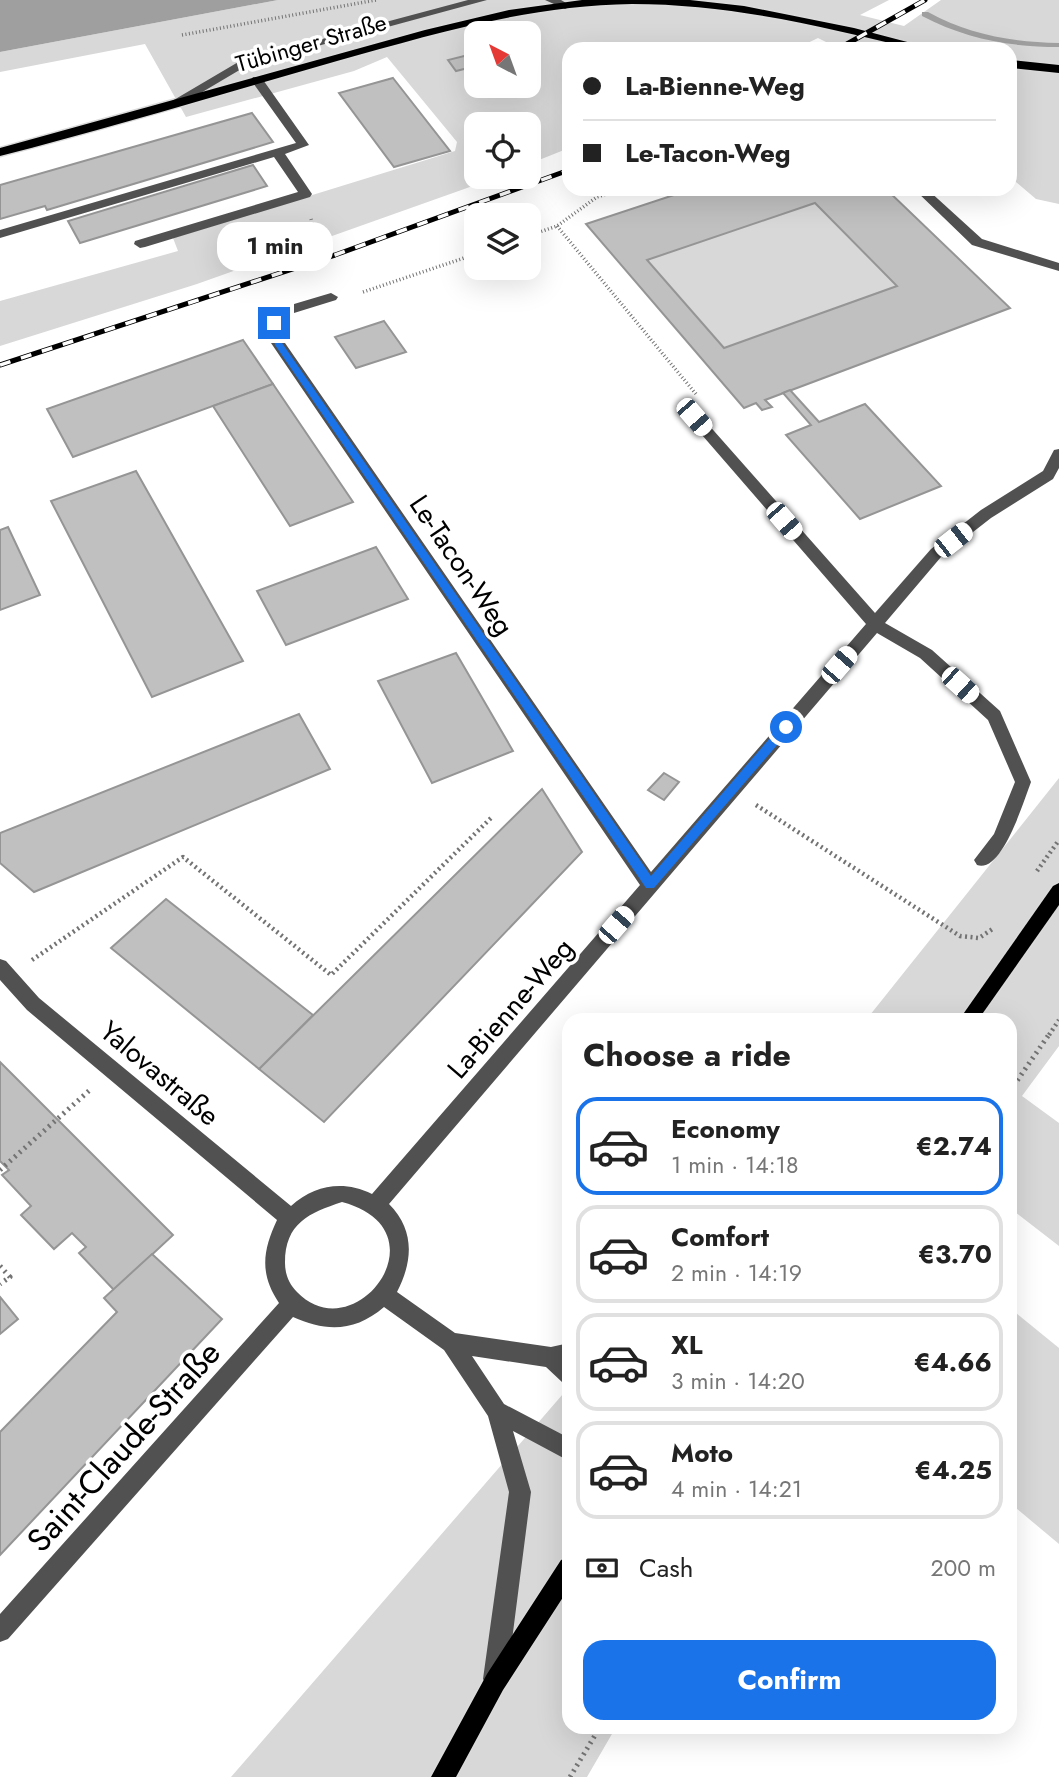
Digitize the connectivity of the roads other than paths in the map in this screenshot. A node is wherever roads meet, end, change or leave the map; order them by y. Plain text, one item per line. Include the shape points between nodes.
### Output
1 (481, 0) edge
2 (551, 0) edge
3 (565, 6) junction
4 (899, 42) edge
5 (1017, 65) edge
6 (1059, 69) edge
7 (257, 80) junction
8 (173, 104) junction
9 (0, 152) edge
10 (277, 152) junction
11 (928, 196) edge
12 (0, 234) edge
13 (140, 244) dead end
14 (1059, 267) edge
15 (331, 298) dead end
16 (694, 417) road end
17 (1059, 454) edge
18 (875, 624) junction
19 (984, 860) dead end
20 (650, 885) junction
21 (1059, 891) edge
22 (4, 972) edge
23 (973, 1013) edge
24 (376, 1204) junction
25 (289, 1217) junction
26 (383, 1294) junction
27 (292, 1303) junction
28 (451, 1343) junction
29 (560, 1355) edge
30 (497, 1411) junction
31 (562, 1446) edge
32 (562, 1579) edge
33 (0, 1630) edge
34 (495, 1682) junction
35 (443, 1777) edge

1 - 8 street via 244,64
2 - 3 street
3 - 4 main road, Tübinger Straße via 628,1 731,6
3 - 7 main road, Tübinger Straße via 451,27
5 - 6 main road
7 - 8 main road, Tübinger Straße
7 - 10 street via 303,145
8 - 9 main road, Tübinger Straße
10 - 12 street
10 - 13 street via 306,194
11 - 14 street via 977,242
15 - 20 street, Le-Tacon-Weg via 289,310 274,323 278,343
16 - 18 street
17 - 18 street, La-Bienne-Weg via 1048,475 936,553
18 - 19 street via 926,654 994,716 1023,782 1001,838
18 - 20 street, La-Bienne-Weg
20 - 24 street, La-Bienne-Weg
21 - 23 main road
22 - 25 street, Yalovastraße via 33,1004
24 - 25 street via 359,1196 332,1194 305,1203
24 - 26 street via 396,1230 400,1247 393,1281
25 - 27 street via 272,1257 281,1290
26 - 27 street via 361,1311 334,1318 307,1313
26 - 28 street
27 - 33 street, Saint-Claude-Straße
28 - 29 street
28 - 30 street
30 - 31 street
30 - 34 street via 520,1492
32 - 34 main road
34 - 35 main road

